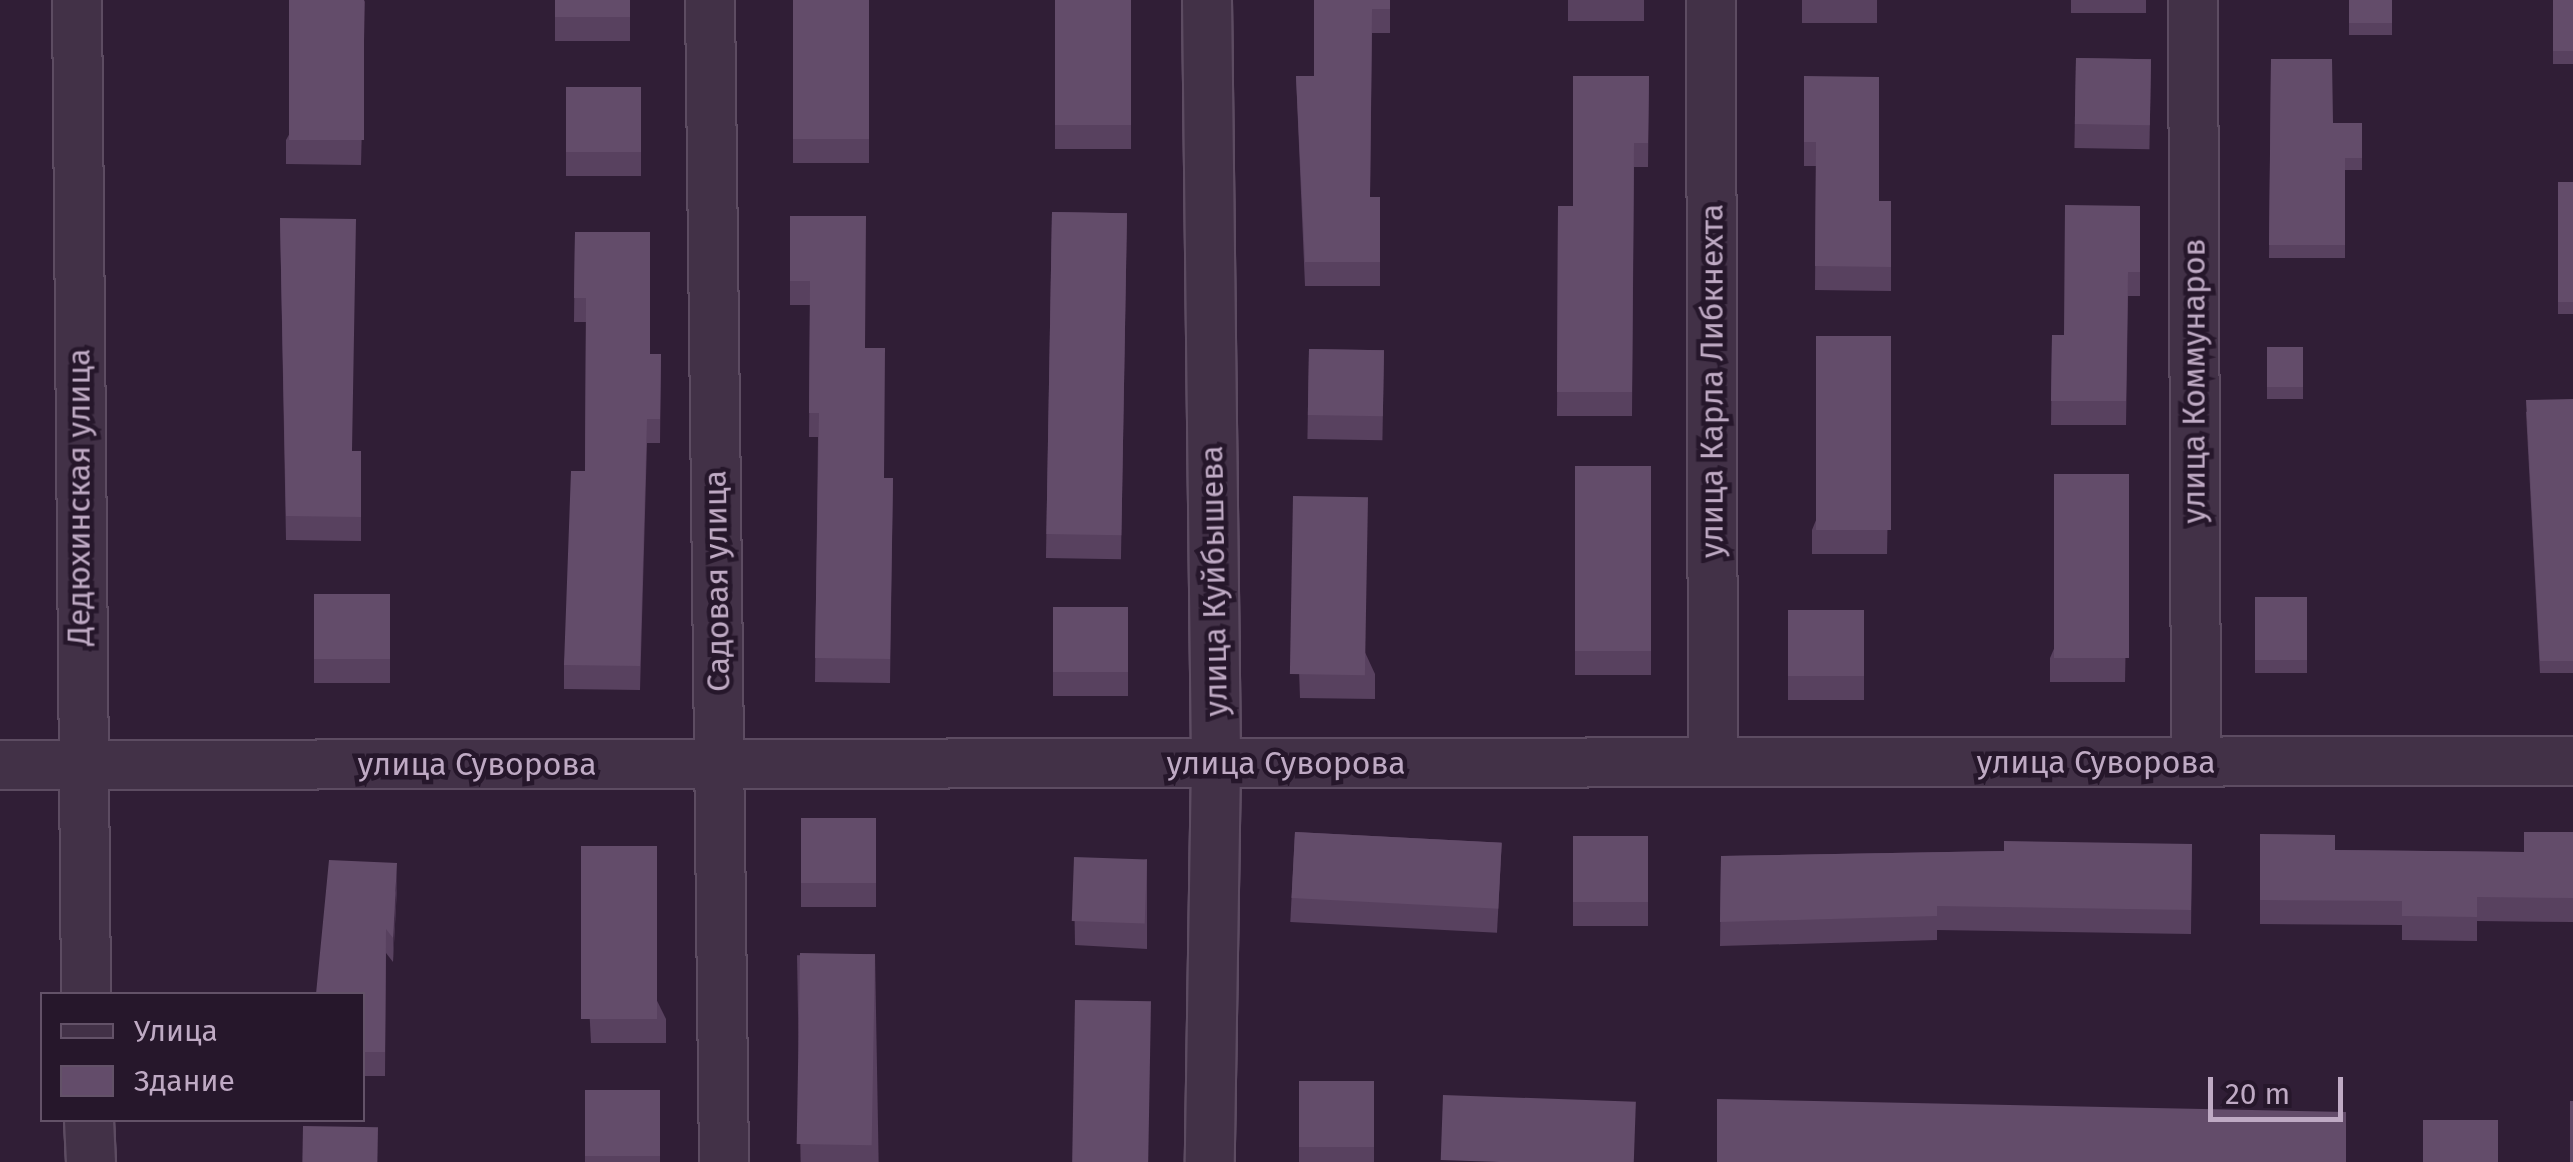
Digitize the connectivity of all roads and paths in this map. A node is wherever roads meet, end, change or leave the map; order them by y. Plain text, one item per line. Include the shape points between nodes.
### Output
1 (77, 0) edge
2 (710, 0) edge
3 (1206, 0) edge
4 (1711, 0) edge
5 (2193, 0) edge
6 (2573, 761) edge
7 (1712, 762) junction
8 (2196, 762) junction
9 (1216, 763) junction
10 (720, 764) junction
11 (80, 765) junction
12 (0, 766) edge
13 (86, 992) edge
14 (90, 1122) edge
15 (90, 1162) edge
16 (724, 1162) edge
17 (1210, 1162) edge

1 - 11 street, Дедюхинская улица
2 - 10 street, Садовая улица
3 - 9 street, улица Куйбышева
4 - 7 street, улица Карла Либкнехта
5 - 8 street, улица Коммунаров
6 - 8 street, улица Суворова
7 - 8 street, улица Суворова
7 - 9 street, улица Суворова
9 - 10 street, улица Суворова
9 - 17 street, улица Куйбышева
10 - 11 street, улица Суворова
10 - 16 street, Садовая улица
11 - 12 street, улица Суворова
11 - 13 street, Дедюхинская улица
14 - 15 street

